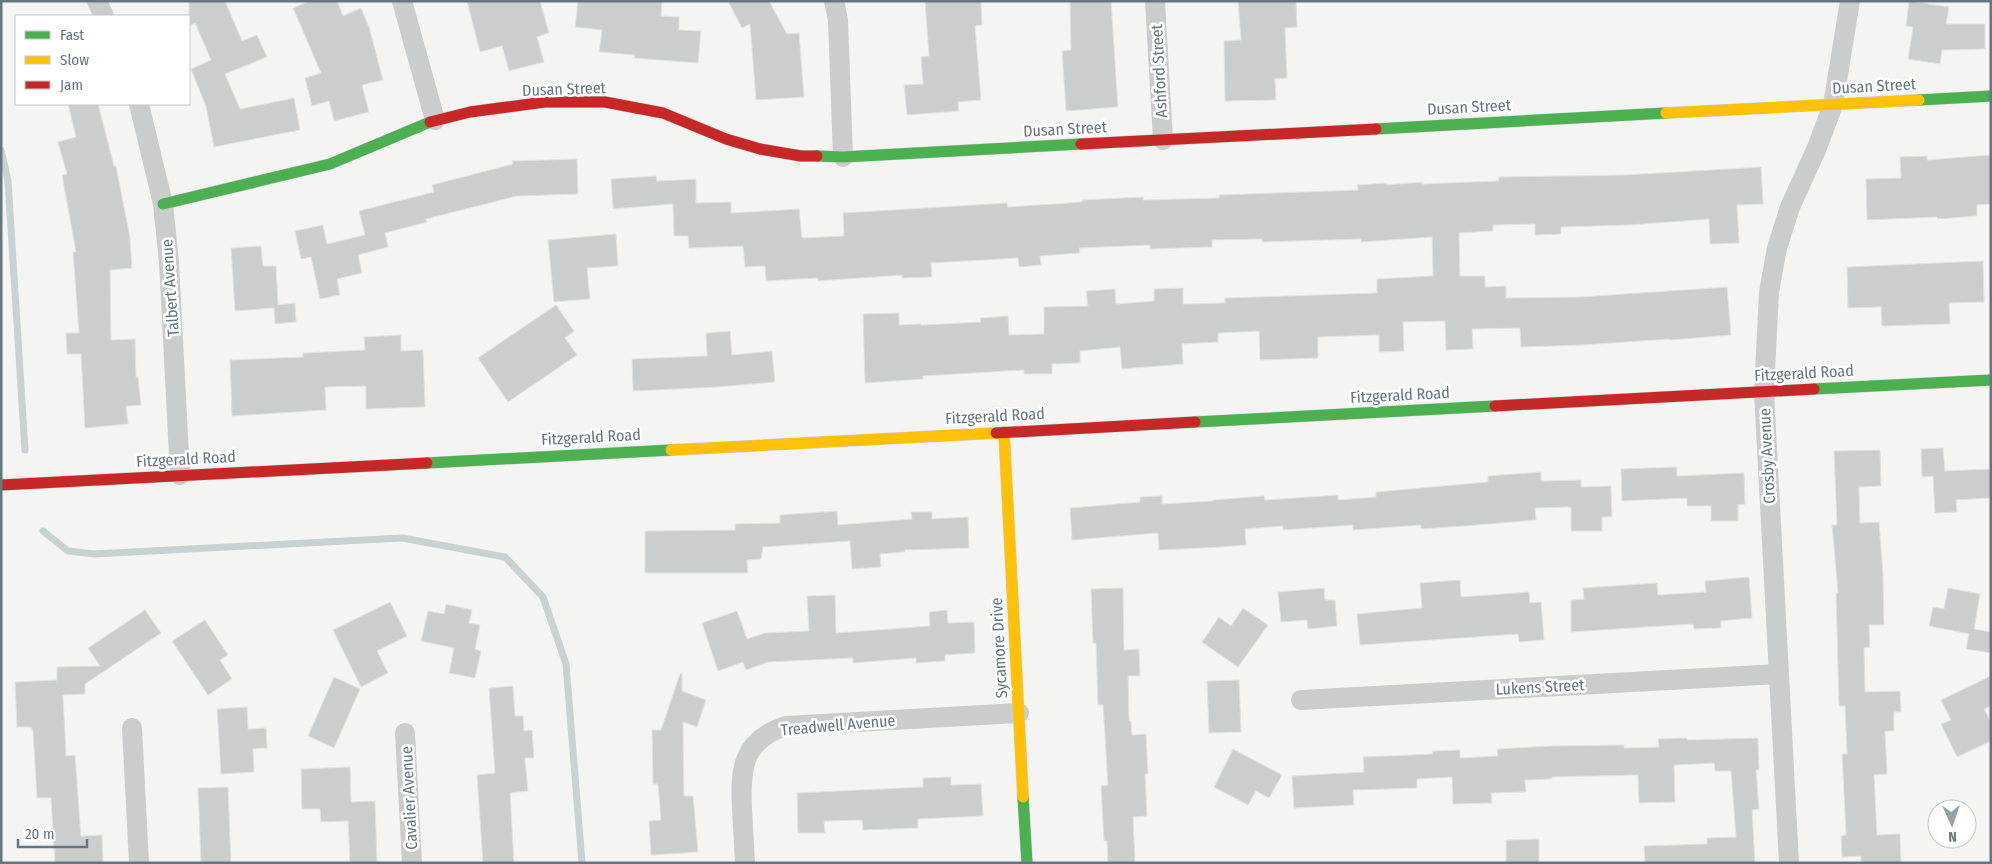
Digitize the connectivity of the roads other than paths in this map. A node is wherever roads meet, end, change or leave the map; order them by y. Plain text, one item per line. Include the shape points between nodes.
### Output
1 (96, 1) edge
2 (402, 1) edge
3 (834, 1) edge
4 (1155, 1) edge
5 (1850, 1) edge
6 (103, 15) edge
7 (1991, 96) edge
8 (1833, 104) junction
9 (139, 105) edge
10 (435, 120) junction
11 (1163, 140) junction
12 (843, 157) junction
13 (163, 204) junction
14 (1991, 380) edge
15 (1764, 392) junction
16 (1004, 432) junction
17 (180, 475) junction
18 (1, 486) edge
19 (1779, 674) junction
20 (1301, 700) dead end
21 (1019, 713) junction
22 (132, 728) dead end
23 (405, 732) dead end
24 (139, 863) edge
25 (412, 863) edge
26 (745, 863) edge
27 (1027, 863) edge
28 (1789, 863) edge

1 - 6 street
2 - 10 street
3 - 12 street via 838,20
4 - 11 street, Ashford Street
5 - 8 street, Crosby Avenue
7 - 8 main road, Dusan Street
8 - 11 main road, Dusan Street
8 - 15 street, Crosby Avenue via 1790,206 1777,248 1769,292
9 - 13 street, Talbert Avenue
10 - 12 main road, Dusan Street via 545,102 604,102 663,114 760,149 801,156
10 - 13 main road, Dusan Street via 330,164
11 - 12 main road, Dusan Street
13 - 17 street, Talbert Avenue
14 - 15 main road, Fitzgerald Road
15 - 16 main road, Fitzgerald Road
15 - 19 street, Crosby Avenue
16 - 17 main road, Fitzgerald Road
16 - 21 main road, Sycamore Drive
17 - 18 main road, Fitzgerald Road
19 - 20 street, Lukens Street
19 - 28 street, Crosby Avenue
21 - 26 street, Treadwell Avenue via 786,726 774,730 758,740 749,751 743,767
21 - 27 main road, Sycamore Drive
22 - 24 street
23 - 25 street, Cavalier Avenue

